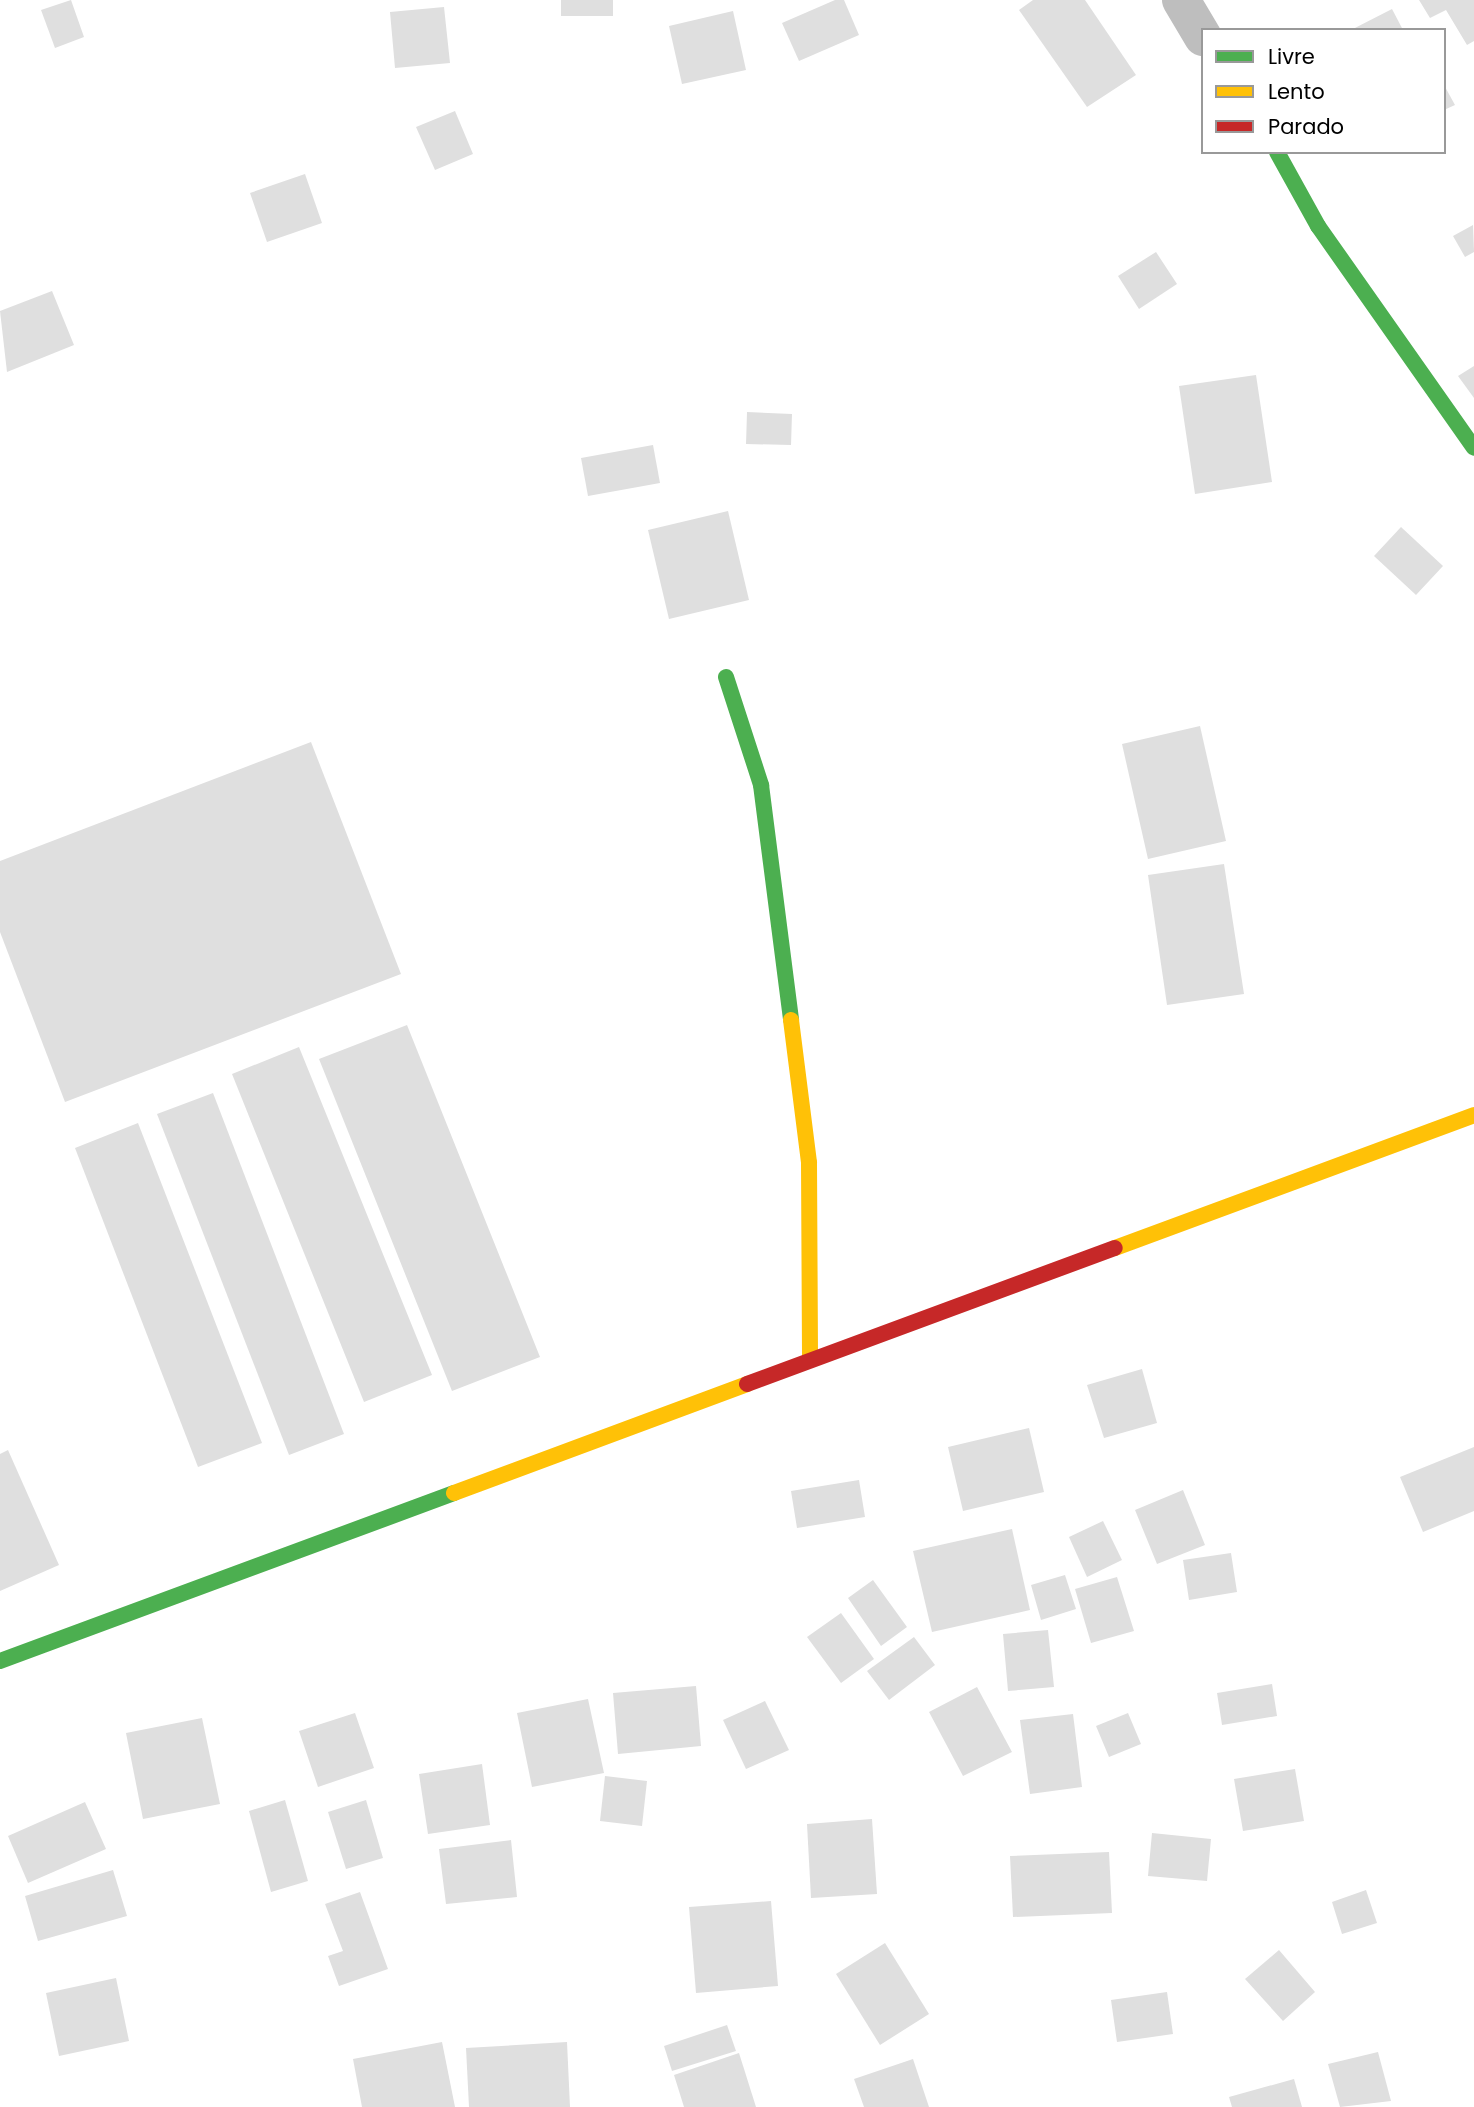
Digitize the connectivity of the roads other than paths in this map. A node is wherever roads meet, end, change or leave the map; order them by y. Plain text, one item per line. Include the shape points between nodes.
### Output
1 (1181, 0) edge
2 (1201, 34) edge
3 (1278, 154) edge
4 (1474, 448) edge
5 (726, 677) dead end
6 (1474, 1115) edge
7 (810, 1360) junction
8 (0, 1661) edge

1 - 2 street
3 - 4 street via 1318,226
5 - 7 street via 761,785 802,1108
6 - 7 street
7 - 8 street

